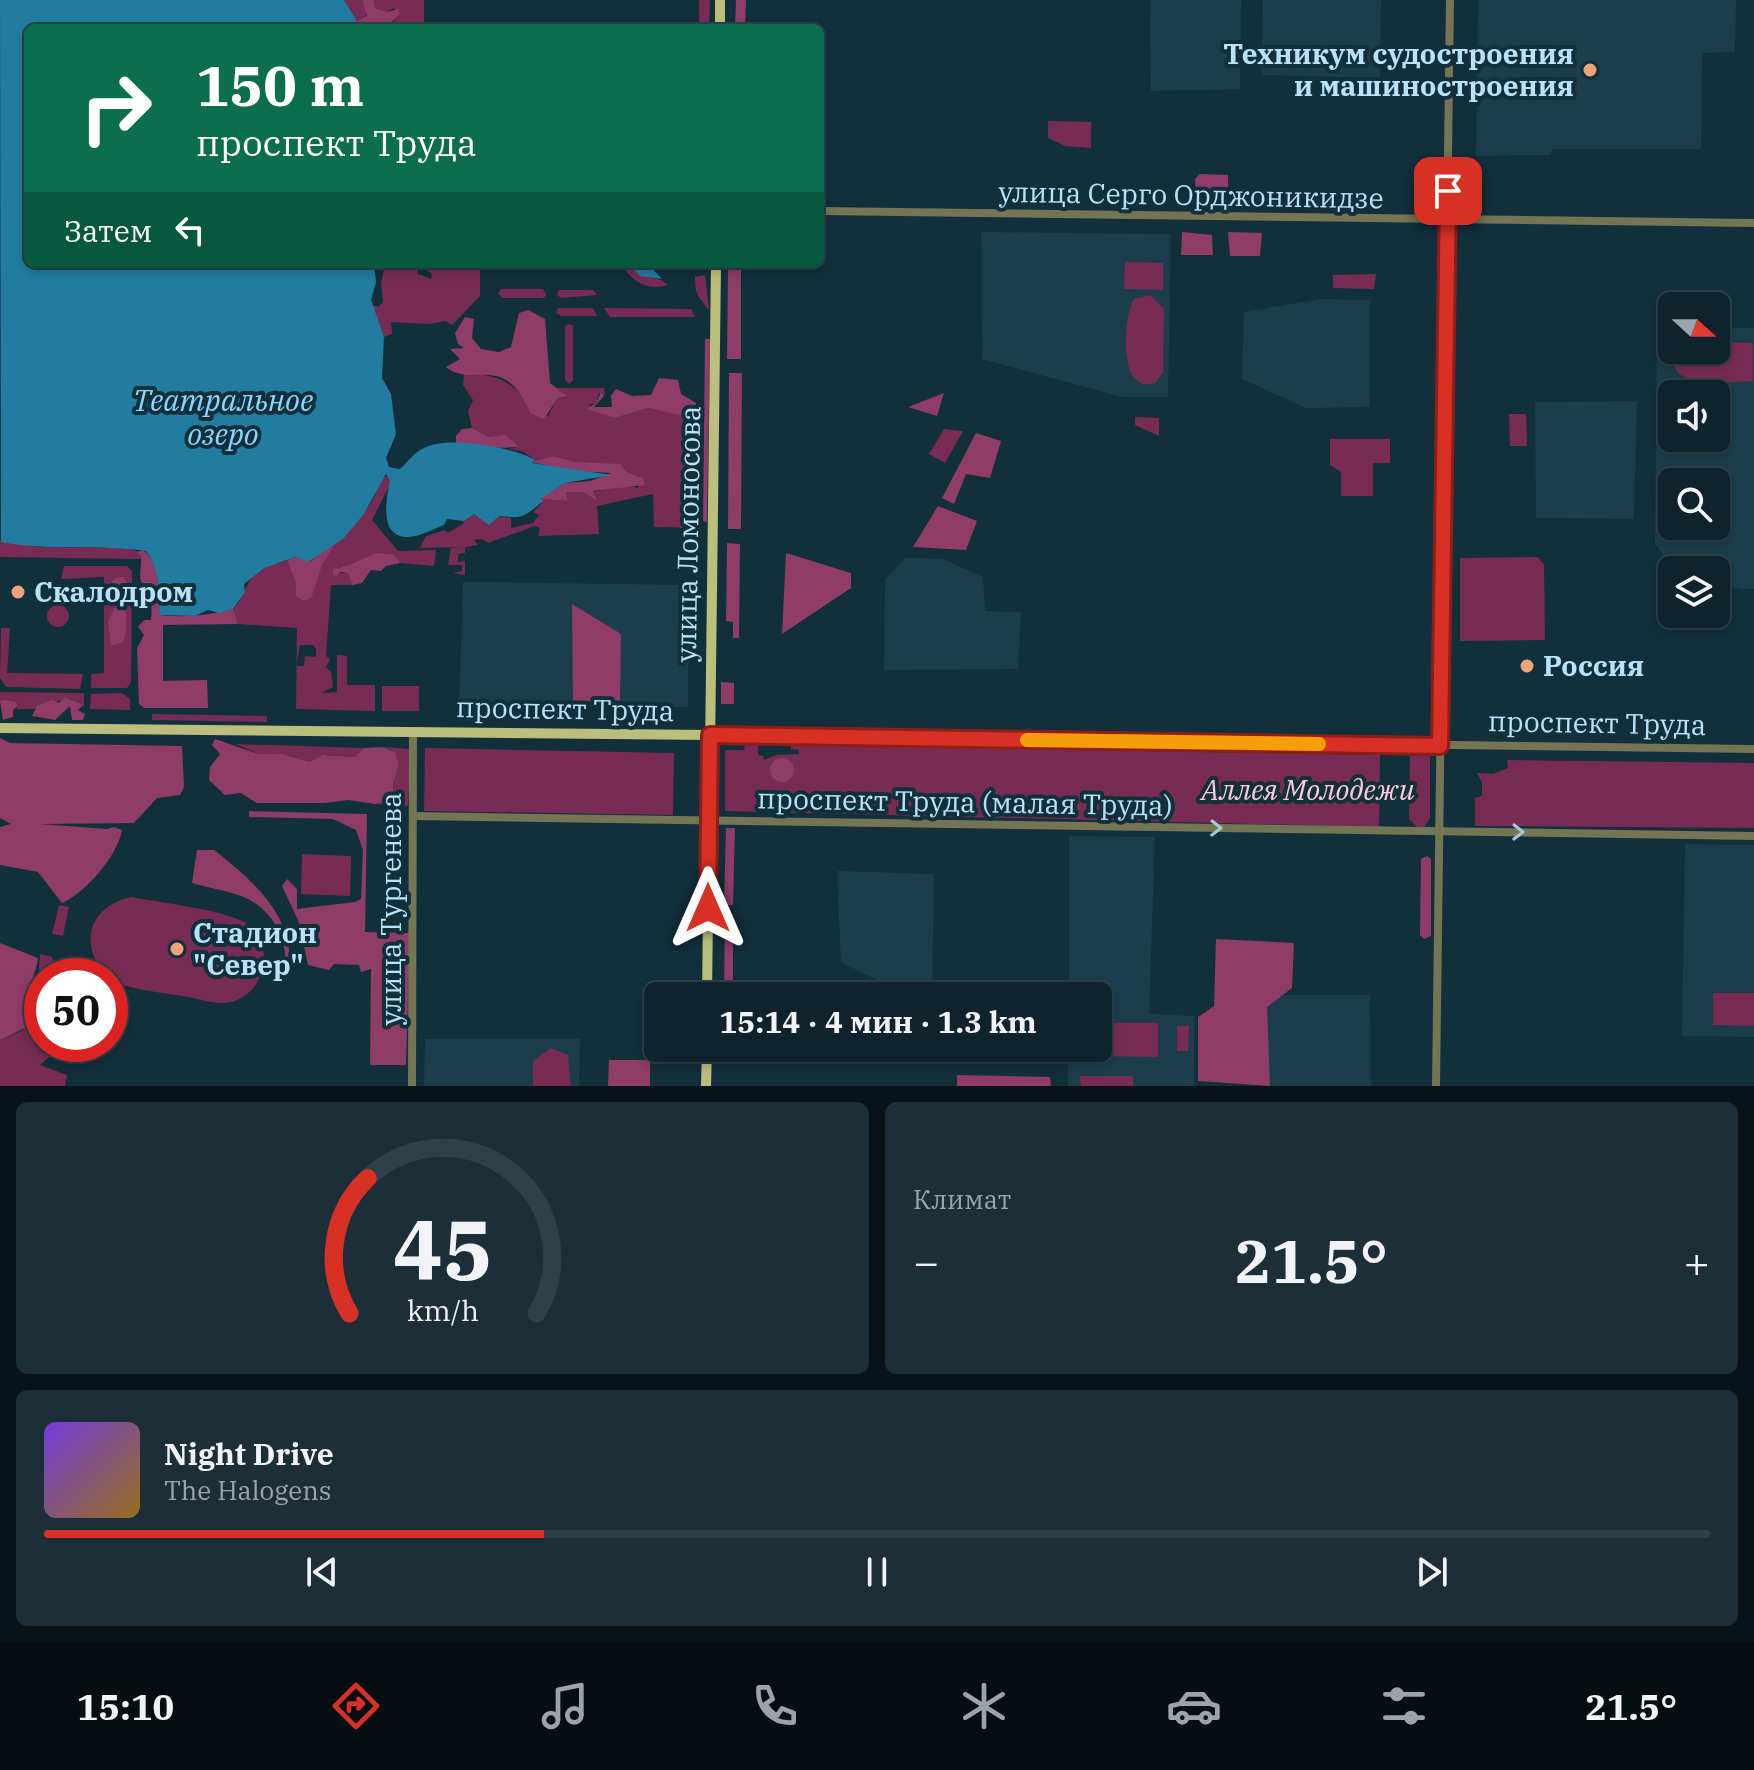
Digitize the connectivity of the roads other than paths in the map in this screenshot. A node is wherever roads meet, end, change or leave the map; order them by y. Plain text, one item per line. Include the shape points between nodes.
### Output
1 (720, 0) edge
2 (1450, 0) edge
3 (720, 24) edge
4 (824, 211) edge
5 (1447, 221) junction
6 (1754, 223) edge
7 (716, 268) edge
8 (0, 728) edge
9 (413, 732) junction
10 (710, 735) junction
11 (1440, 746) junction
12 (1754, 749) edge
13 (414, 816) junction
14 (709, 820) junction
15 (1440, 832) junction
16 (1754, 836) edge
17 (707, 982) edge
18 (707, 1062) edge
19 (412, 1086) edge
20 (706, 1086) edge
21 (1436, 1086) edge

1 - 3 main road
2 - 5 street
4 - 5 street, улица Серго Орджоникидзе
5 - 6 street, улица Серго Орджоникидзе
5 - 11 street
7 - 10 main road, улица Ломоносова
8 - 9 main road, проспект Труда
9 - 10 main road, проспект Труда
9 - 13 street, улица Тургенева
10 - 11 street, проспект Труда
10 - 14 main road, улица Ломоносова
11 - 12 street, проспект Труда
11 - 15 street
13 - 14 street, проспект Труда (малая Труда)
13 - 19 street, улица Тургенева
14 -> 15 street, проспект Труда (малая Труда)
14 - 17 main road, улица Ломоносова
15 -> 16 street, проспект Труда (малая Труда)
15 - 21 street
18 - 20 main road

